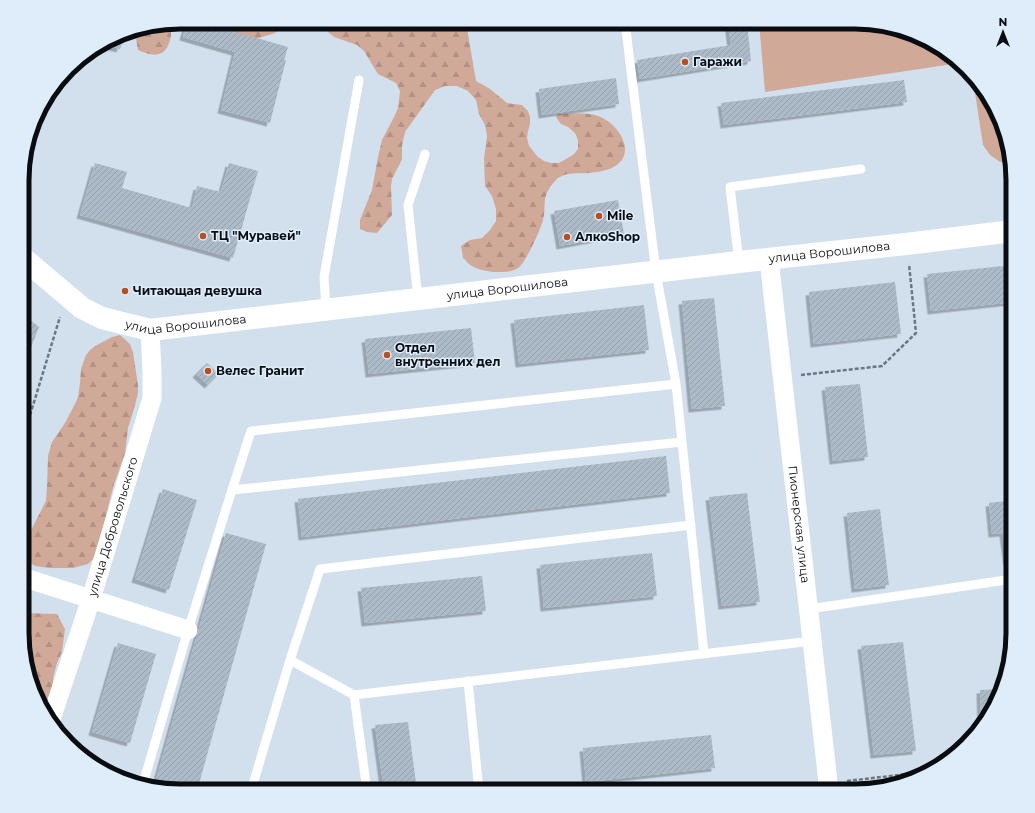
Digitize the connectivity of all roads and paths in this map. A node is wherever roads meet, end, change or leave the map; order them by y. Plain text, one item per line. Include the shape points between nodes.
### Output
1 (626, 29) edge
2 (359, 80) dead end
3 (425, 154) dead end
4 (861, 169) dead end
5 (1006, 231) edge
6 (906, 244) junction
7 (769, 258) junction
8 (739, 262) junction
9 (29, 263) edge
10 (656, 272) junction
11 (67, 295) junction
12 (418, 299) junction
13 (326, 310) junction
14 (150, 330) junction
15 (782, 377) junction
16 (676, 384) junction
17 (29, 418) edge
18 (682, 442) junction
19 (232, 490) junction
20 (691, 525) junction
21 (29, 579) edge
22 (1006, 580) edge
23 (91, 599) junction
24 (809, 609) junction
25 (188, 630) junction
26 (812, 641) junction
27 (704, 654) junction
28 (290, 660) junction
29 (468, 681) junction
30 (354, 694) junction
31 (53, 714) edge
32 (908, 775) edge
33 (144, 780) edge
34 (254, 784) edge
35 (366, 784) edge
36 (478, 784) edge
37 (829, 784) edge
38 (848, 784) edge

1 - 10 lane
2 - 13 lane via 324,277
3 - 12 lane via 408,205
4 - 8 lane via 730,187
5 - 6 main road, улица Ворошилова
6 - 7 main road, улица Ворошилова
6 - 15 path via 916,333 882,366
7 - 8 main road, улица Ворошилова
7 - 15 street, Пионерская улица
8 - 10 main road, улица Ворошилова
9 - 11 main road, улица Ворошилова
10 - 12 main road, улица Ворошилова
10 - 16 lane
11 - 14 main road, улица Ворошилова via 82,308 102,318
11 - 17 path
12 - 13 main road, улица Ворошилова
13 - 14 main road, улица Ворошилова
14 - 23 street, улица Добровольского via 152,398
15 - 24 street, Пионерская улица
16 - 18 lane
16 - 19 lane via 251,431
18 - 19 lane
18 - 20 lane
19 - 25 lane
20 - 27 lane
20 - 28 lane via 320,569
21 - 23 street
22 - 24 lane
23 - 25 street
23 - 31 street, улица Добровольского
24 - 26 street, Пионерская улица
25 - 33 lane
26 - 27 lane
26 - 37 street, Пионерская улица
27 - 29 lane
28 - 30 lane
28 - 34 lane
29 - 30 lane
29 - 36 lane
30 - 35 lane
32 - 38 path

